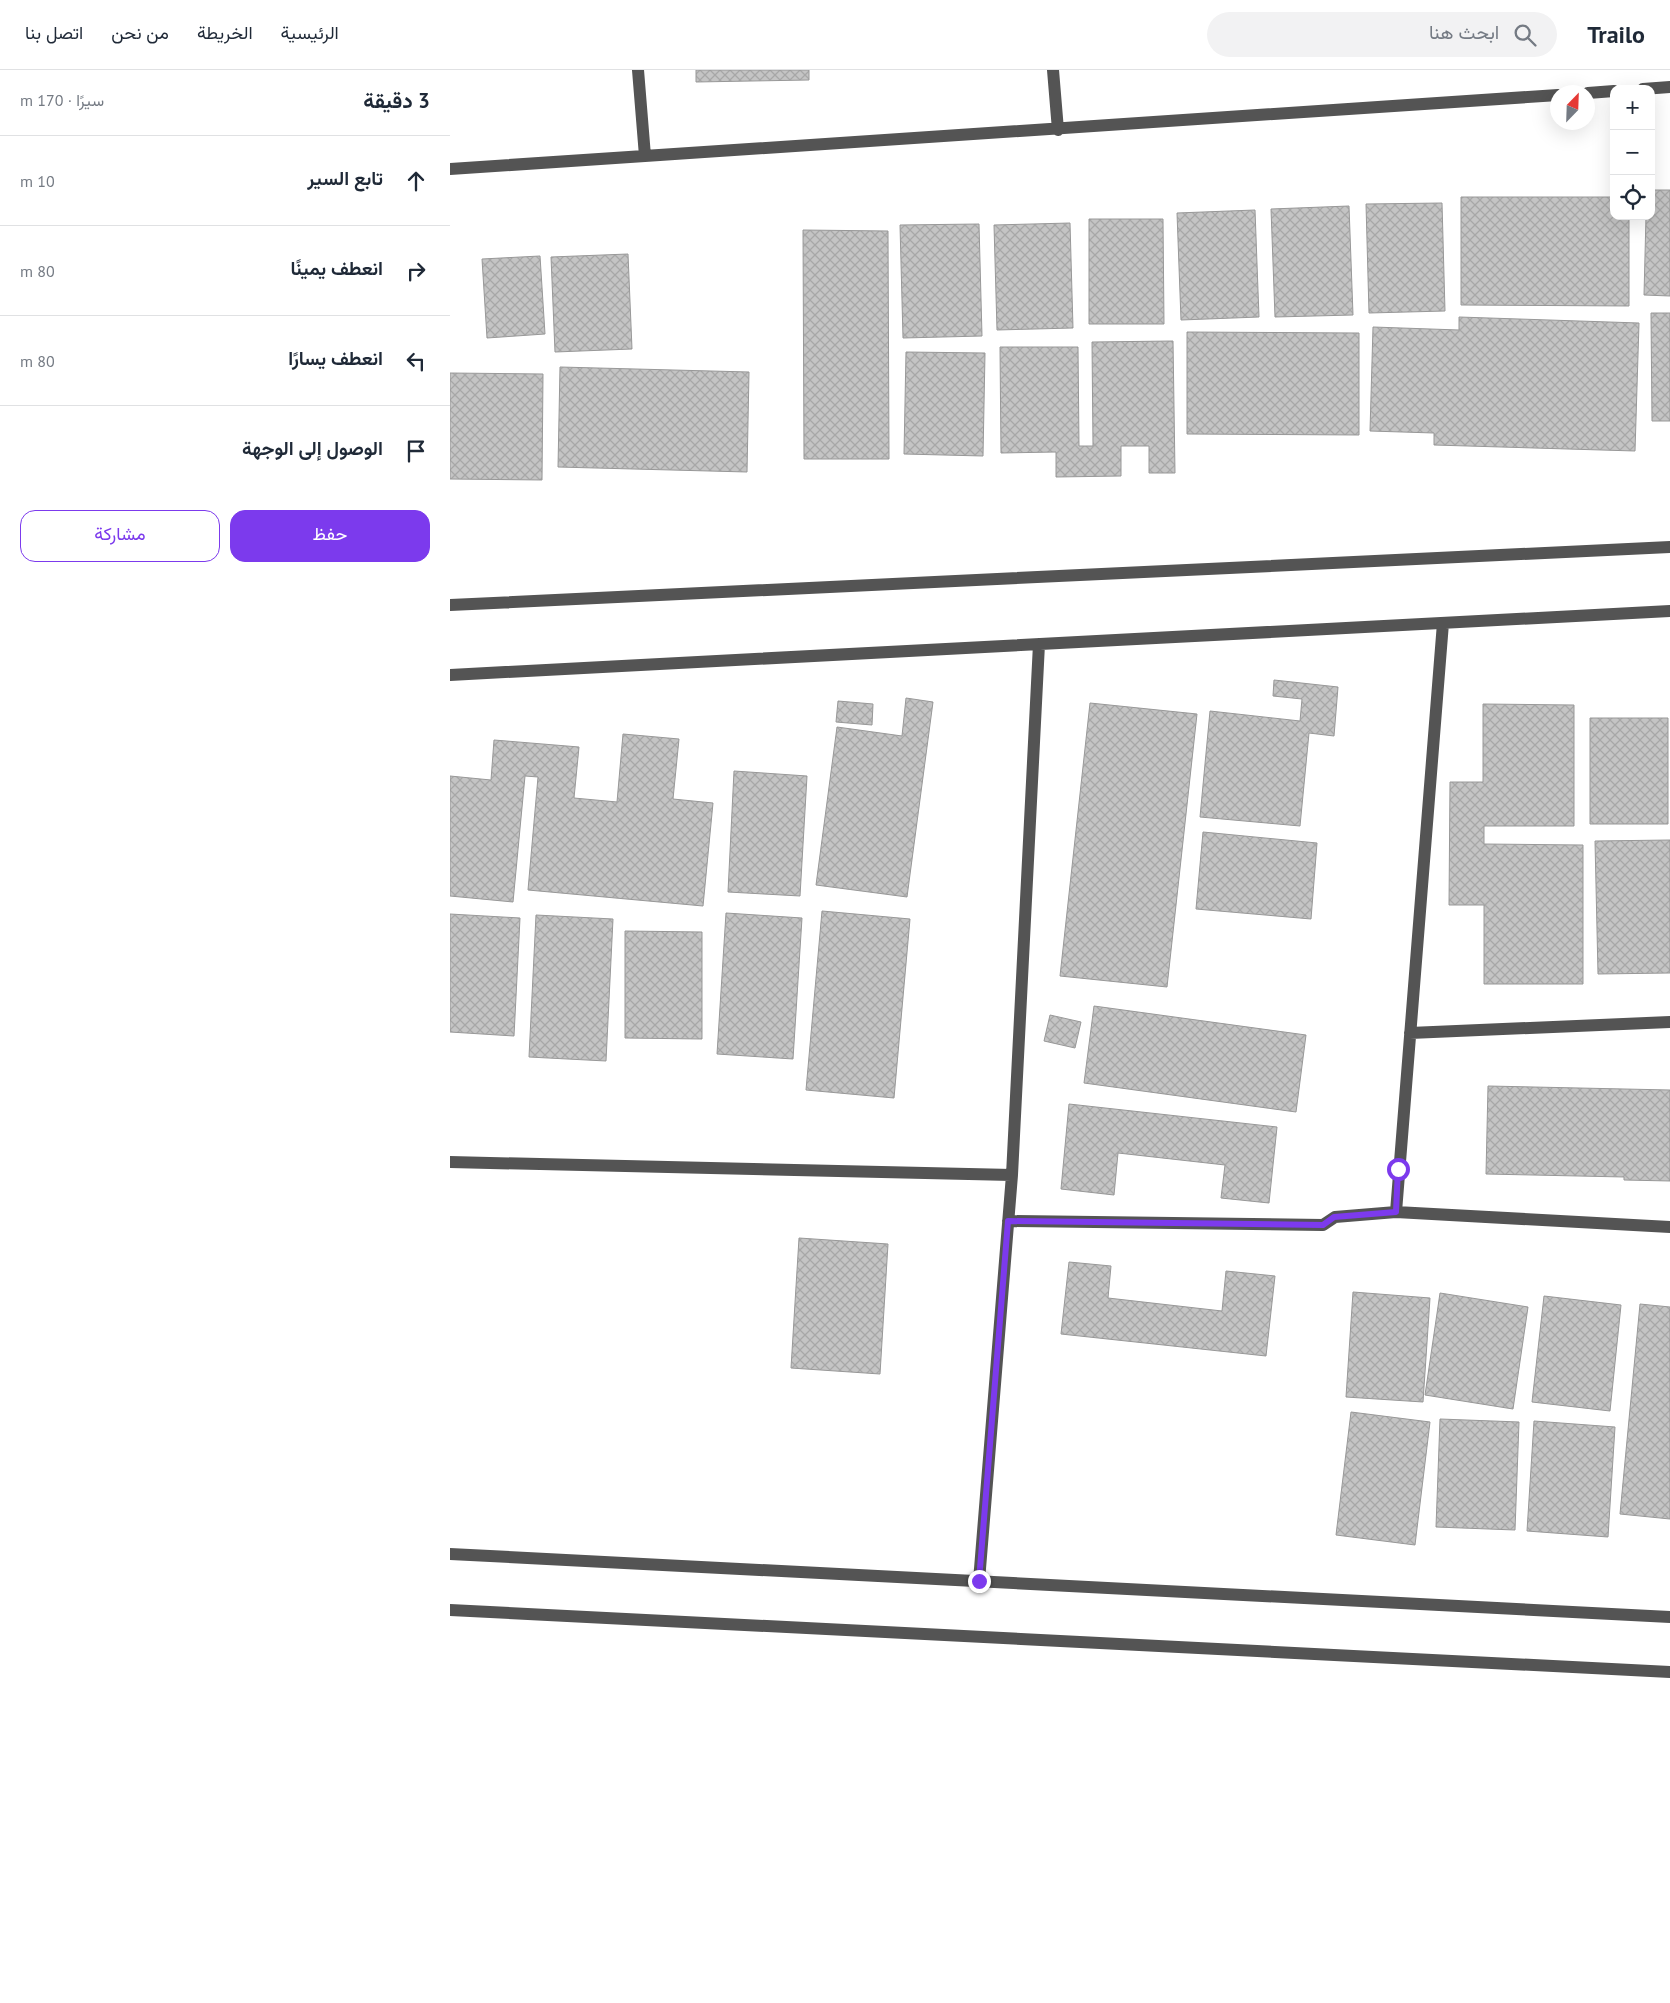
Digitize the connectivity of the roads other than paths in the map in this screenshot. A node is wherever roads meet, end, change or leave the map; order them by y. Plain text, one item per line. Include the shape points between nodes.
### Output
1 (638, 70) edge
2 (1053, 70) edge
3 (1670, 87) edge
4 (1655, 88) edge
5 (1610, 91) edge
6 (1595, 92) edge
7 (1550, 96) edge
8 (1058, 130) junction
9 (645, 156) junction
10 (450, 169) edge
11 (1670, 547) edge
12 (450, 604) edge
13 (1670, 611) edge
14 (1443, 623) junction
15 (1039, 644) junction
16 (450, 675) edge
17 (1670, 1022) edge
18 (1410, 1033) junction
19 (450, 1162) edge
20 (1012, 1175) junction
21 (1396, 1212) junction
22 (1008, 1221) junction
23 (1670, 1227) edge
24 (450, 1554) edge
25 (979, 1581) junction
26 (450, 1610) edge
27 (1670, 1617) edge
28 (1670, 1672) edge

1 - 9 street
2 - 8 street
3 - 4 street
5 - 6 street
7 - 8 street
8 - 9 street
9 - 10 street
11 - 12 street
13 - 14 street
14 - 15 street
14 - 18 street
15 - 16 street
15 - 20 street
17 - 18 street
18 - 21 street
19 - 20 street
20 - 22 street
21 - 22 street via 1334,1217 1323,1225
21 - 23 street
22 - 25 street
24 - 25 street
25 - 27 street
26 - 28 street

